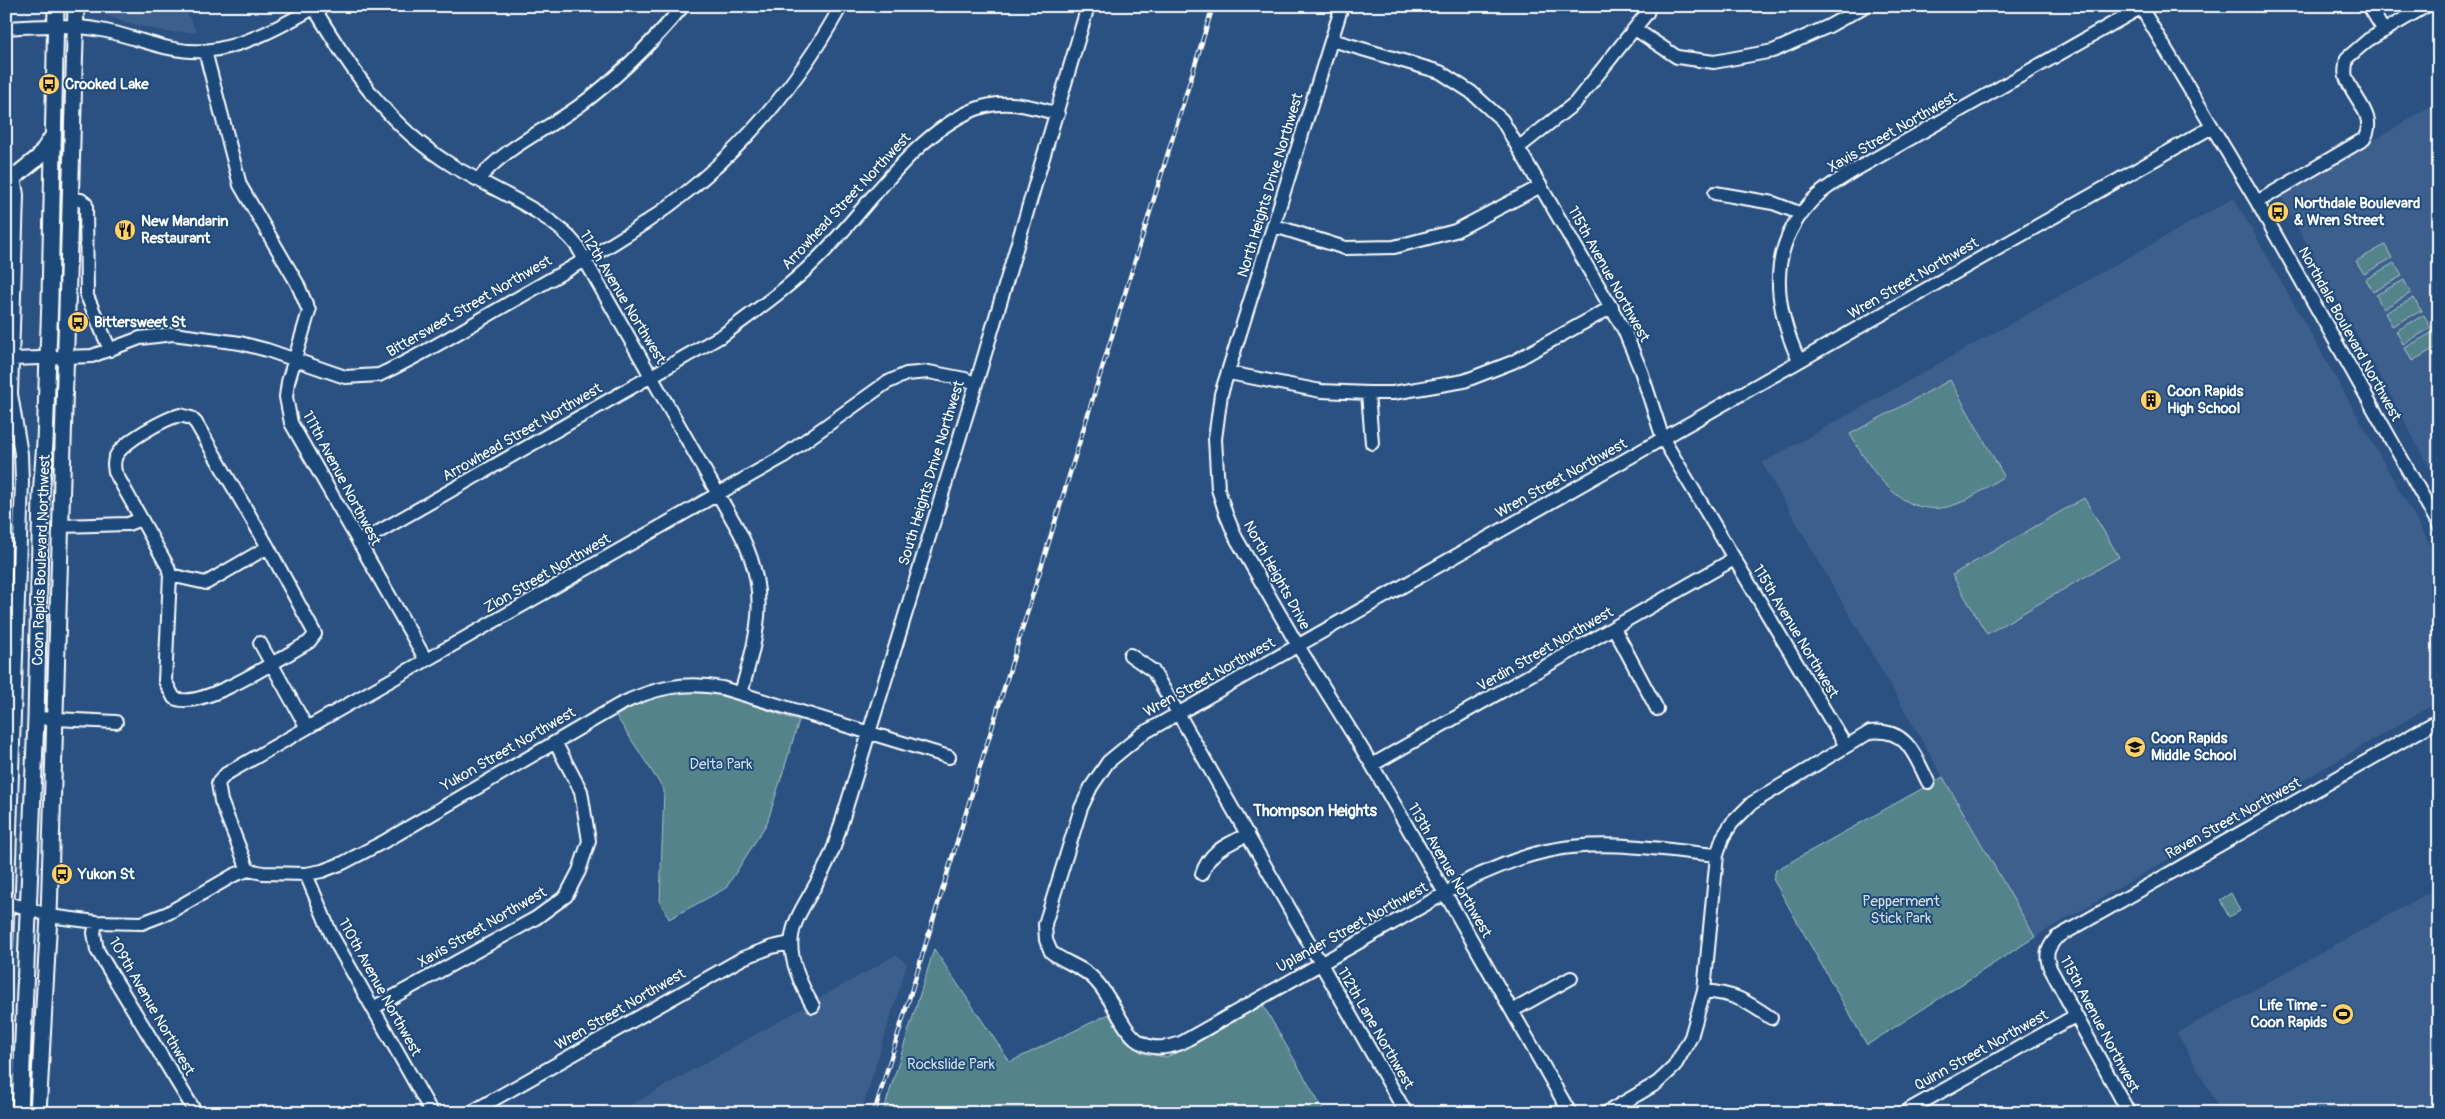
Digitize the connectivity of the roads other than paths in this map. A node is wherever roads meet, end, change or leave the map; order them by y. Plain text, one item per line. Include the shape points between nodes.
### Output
1 (56, 6) edge
2 (76, 6) edge
3 (683, 6) edge
4 (841, 6) edge
5 (1088, 6) edge
6 (1342, 6) edge
7 (1649, 6) edge
8 (1865, 6) edge
9 (2370, 6) edge
10 (2426, 6) edge
11 (316, 7) edge
12 (2140, 7) edge
13 (55, 26) junction
14 (76, 27) junction
15 (6, 28) edge
16 (1635, 29) junction
17 (2384, 30) junction
18 (1332, 40) junction
19 (204, 51) junction
20 (1058, 114) junction
21 (2212, 127) junction
22 (53, 134) junction
23 (1518, 148) junction
24 (9, 175) edge
25 (478, 180) junction
26 (1541, 186) junction
27 (1715, 193) dead end
28 (70, 199) junction
29 (2257, 202) junction
30 (1802, 214) junction
31 (1275, 226) junction
32 (585, 259) junction
33 (1612, 307) junction
34 (110, 350) junction
35 (66, 358) junction
36 (13, 359) junction
37 (47, 359) junction
38 (294, 359) junction
39 (1799, 361) junction
40 (1229, 373) junction
41 (652, 377) junction
42 (976, 384) junction
43 (1368, 392) junction
44 (1663, 439) junction
45 (1372, 443) dead end
46 (718, 494) junction
47 (141, 519) junction
48 (2439, 525) edge
49 (61, 526) junction
50 (359, 543) junction
51 (268, 546) junction
52 (1734, 559) junction
53 (170, 575) junction
54 (1614, 628) junction
55 (260, 643) dead end
56 (1298, 646) junction
57 (1130, 655) dead end
58 (426, 660) junction
59 (271, 663) junction
60 (741, 693) junction
61 (1657, 709) dead end
62 (1178, 713) junction
63 (36, 718) junction
64 (55, 718) junction
65 (2439, 720) edge
66 (116, 722) dead end
67 (307, 728) junction
68 (868, 733) junction
69 (555, 742) junction
70 (1846, 746) junction
71 (949, 757) dead end
72 (1372, 765) junction
73 (1928, 782) dead end
74 (8, 801) edge
75 (1248, 834) junction
76 (1717, 855) junction
77 (248, 870) junction
78 (306, 874) junction
79 (1202, 874) dead end
80 (1444, 894) junction
81 (7, 904) edge
82 (28, 908) junction
83 (49, 916) junction
84 (96, 922) junction
85 (790, 943) junction
86 (6, 947) edge
87 (2047, 950) joint
88 (1051, 952) joint
89 (1319, 963) junction
90 (1571, 978) dead end
91 (1704, 991) junction
92 (813, 1006) dead end
93 (373, 1008) junction
94 (1512, 1011) junction
95 (2075, 1016) junction
96 (1771, 1018) dead end
97 (20, 1113) edge
98 (38, 1113) edge
99 (196, 1113) edge
100 (432, 1113) edge
101 (470, 1113) edge
102 (1406, 1113) edge
103 (1570, 1113) edge
104 (1606, 1113) edge
105 (1904, 1113) edge
106 (2129, 1113) edge

1 - 13 main road, Coon Rapids Boulevard Northwest
2 - 14 main road, Coon Rapids Boulevard Northwest
3 - 25 street via 647,48 608,84 568,114 512,147
4 - 32 street, Bittersweet Street Northwest via 784,94 733,150 670,206
5 - 20 street, South Heights Drive Northwest
6 - 18 street, North Heights Drive Northwest
7 - 16 street
8 - 16 street via 1773,51 1714,62 1677,57
9 - 17 street
10 - 17 street
11 - 19 street via 257,37
11 - 25 street, 112th Avenue Northwest via 349,66 382,108 428,148
12 - 21 street, Northdale Boulevard Northwest
12 - 30 street, Xavis Street Northwest via 1855,170 1819,194
13 - 14 street
13 - 15 street
13 - 22 main road, Coon Rapids Boulevard Northwest
14 - 19 street via 105,30 166,47
14 - 28 main road, Coon Rapids Boulevard Northwest
16 - 23 street via 1575,103
17 - 29 street via 2355,49 2347,58 2345,67 2346,78 2369,120 2369,131 2364,139
18 - 23 street, 115th Avenue Northwest via 1440,72 1471,92 1502,120
18 - 31 street, North Heights Drive Northwest
19 - 38 street, 111th Avenue Northwest via 240,184 297,283 309,311
20 - 41 street, Arrowhead Street Northwest via 1002,102 976,109 928,138 909,155 854,221 780,293 724,335
20 - 42 street, South Heights Drive Northwest
21 - 29 street, Northdale Boulevard Northwest
21 - 39 street, Wren Street Northwest
22 - 24 main road via 39,157
22 - 37 main road, Coon Rapids Boulevard Northwest
23 - 26 street, 115th Avenue Northwest
24 - 36 street via 17,195
25 - 32 street, 112th Avenue Northwest via 560,228 574,241
26 - 31 street via 1454,231 1394,247 1346,248
26 - 33 street, 115th Avenue Northwest
27 - 30 street via 1773,203
28 - 34 street via 86,204 87,296
28 - 35 main road, Coon Rapids Boulevard Northwest
29 - 48 street, Northdale Boulevard Northwest
30 - 39 street, Xavis Street Northwest via 1785,244 1778,272 1782,318
31 - 40 street, North Heights Drive Northwest
32 - 38 street, Bittersweet Street Northwest via 379,375 345,377
32 - 41 street, 112th Avenue Northwest
33 - 43 street via 1513,362 1464,381 1393,394
33 - 44 street, 115th Avenue Northwest via 1634,352
34 - 35 street, Bittersweet Street Northwest via 92,356
34 - 38 street, Bittersweet Street Northwest via 140,338 173,334 240,343
35 - 37 street, Bittersweet Street Northwest
35 - 49 main road, Coon Rapids Boulevard Northwest
36 - 37 street, Bittersweet Street Northwest
36 - 74 street via 11,394 22,482
37 - 63 main road, Coon Rapids Boulevard Northwest
38 - 50 street, 111th Avenue Northwest via 286,397 291,423
39 - 44 street, Wren Street Northwest
40 - 43 street via 1321,391
40 - 56 street, North Heights Drive via 1221,394 1215,439 1218,489 1236,538
41 - 46 street, 112th Avenue Northwest
41 - 50 street, Arrowhead Street Northwest
42 - 46 street, Zion Street Northwest via 944,373 906,374 867,394 781,458
42 - 68 street, South Heights Drive Northwest
43 - 45 street
44 - 52 street, 115th Avenue Northwest
44 - 56 street, Wren Street Northwest
46 - 58 street, Zion Street Northwest
46 - 60 street, 112th Avenue Northwest via 746,544 758,589 758,627
47 - 49 street via 128,524
47 - 51 street via 115,472 115,458 138,437 173,417 186,415 196,423
47 - 53 street via 166,560
49 - 64 main road, Coon Rapids Boulevard Northwest
50 - 58 street, 111th Avenue Northwest
51 - 53 street via 206,583
51 - 59 street via 315,634 309,642
52 - 54 street, Verdin Street Northwest
52 - 70 street, 115th Avenue Northwest
53 - 59 street via 165,681 174,698 185,701 213,695
54 - 61 street
54 - 72 street, Verdin Street Northwest
55 - 59 street
56 - 62 street, Wren Street Northwest
56 - 72 street, 113th Avenue Northwest
57 - 62 street, 112th Lane Northwest via 1153,671
58 - 67 street, Zion Street Northwest
59 - 67 street
60 - 68 street, Yukon Street Northwest
60 - 69 street, Yukon Street Northwest via 691,684 652,690
62 - 75 street, 112th Lane Northwest
62 - 88 street, Wren Street Northwest via 1142,734 1108,762 1091,787 1072,834 1045,924
63 - 64 street
63 - 82 main road, Coon Rapids Boulevard Northwest
64 - 66 street
64 - 83 main road, Coon Rapids Boulevard Northwest
65 - 87 street, Raven Street Northwest via 2118,901 2056,938
67 - 77 street, Zion Street Northwest via 226,774 218,782 221,801
68 - 71 street, Yukon Street Northwest
68 - 85 street, South Heights Drive Northwest via 834,848 795,921
69 - 78 street, Yukon Street Northwest via 343,863
69 - 93 street, Xavis Street Northwest via 581,791 588,841 579,871 566,896 536,918
70 - 73 street via 1870,732 1894,734 1904,740
70 - 76 street via 1752,803 1732,823
72 - 80 street, 113th Avenue Northwest
74 - 81 street
75 - 79 street via 1216,852 1206,861
75 - 89 street, 112th Lane Northwest
76 - 80 street, Uplander Street Northwest via 1584,845 1551,850 1510,862
76 - 91 street
77 - 78 street, Yukon Street Northwest
77 - 84 street via 153,920 130,924
78 - 93 street, 110th Avenue Northwest via 324,921
80 - 89 street, Uplander Street Northwest
80 - 94 street, 113th Avenue Northwest
81 - 82 street, 109th Avenue Northwest
81 - 86 street
82 - 83 street, 109th Avenue Northwest
82 - 97 main road, Coon Rapids Boulevard Northwest
83 - 84 street, 109th Avenue Northwest
83 - 98 main road, Coon Rapids Boulevard Northwest
84 - 99 street, 109th Avenue Northwest via 97,950
85 - 92 street via 795,973
85 - 101 street, Wren Street Northwest via 765,949 723,969
87 - 95 street, 115th Avenue Northwest via 2050,968
88 - 89 street, Uplander Street Northwest via 1096,980 1132,1037 1158,1048 1168,1048 1181,1042
89 - 102 street, 112th Lane Northwest
90 - 94 street
91 - 96 street via 1740,998
91 - 104 street via 1691,1036 1674,1067 1657,1083
93 - 100 street, 110th Avenue Northwest
94 - 103 street, 113th Avenue Northwest
95 - 105 street, Quinn Street Northwest
95 - 106 street, 115th Avenue Northwest

